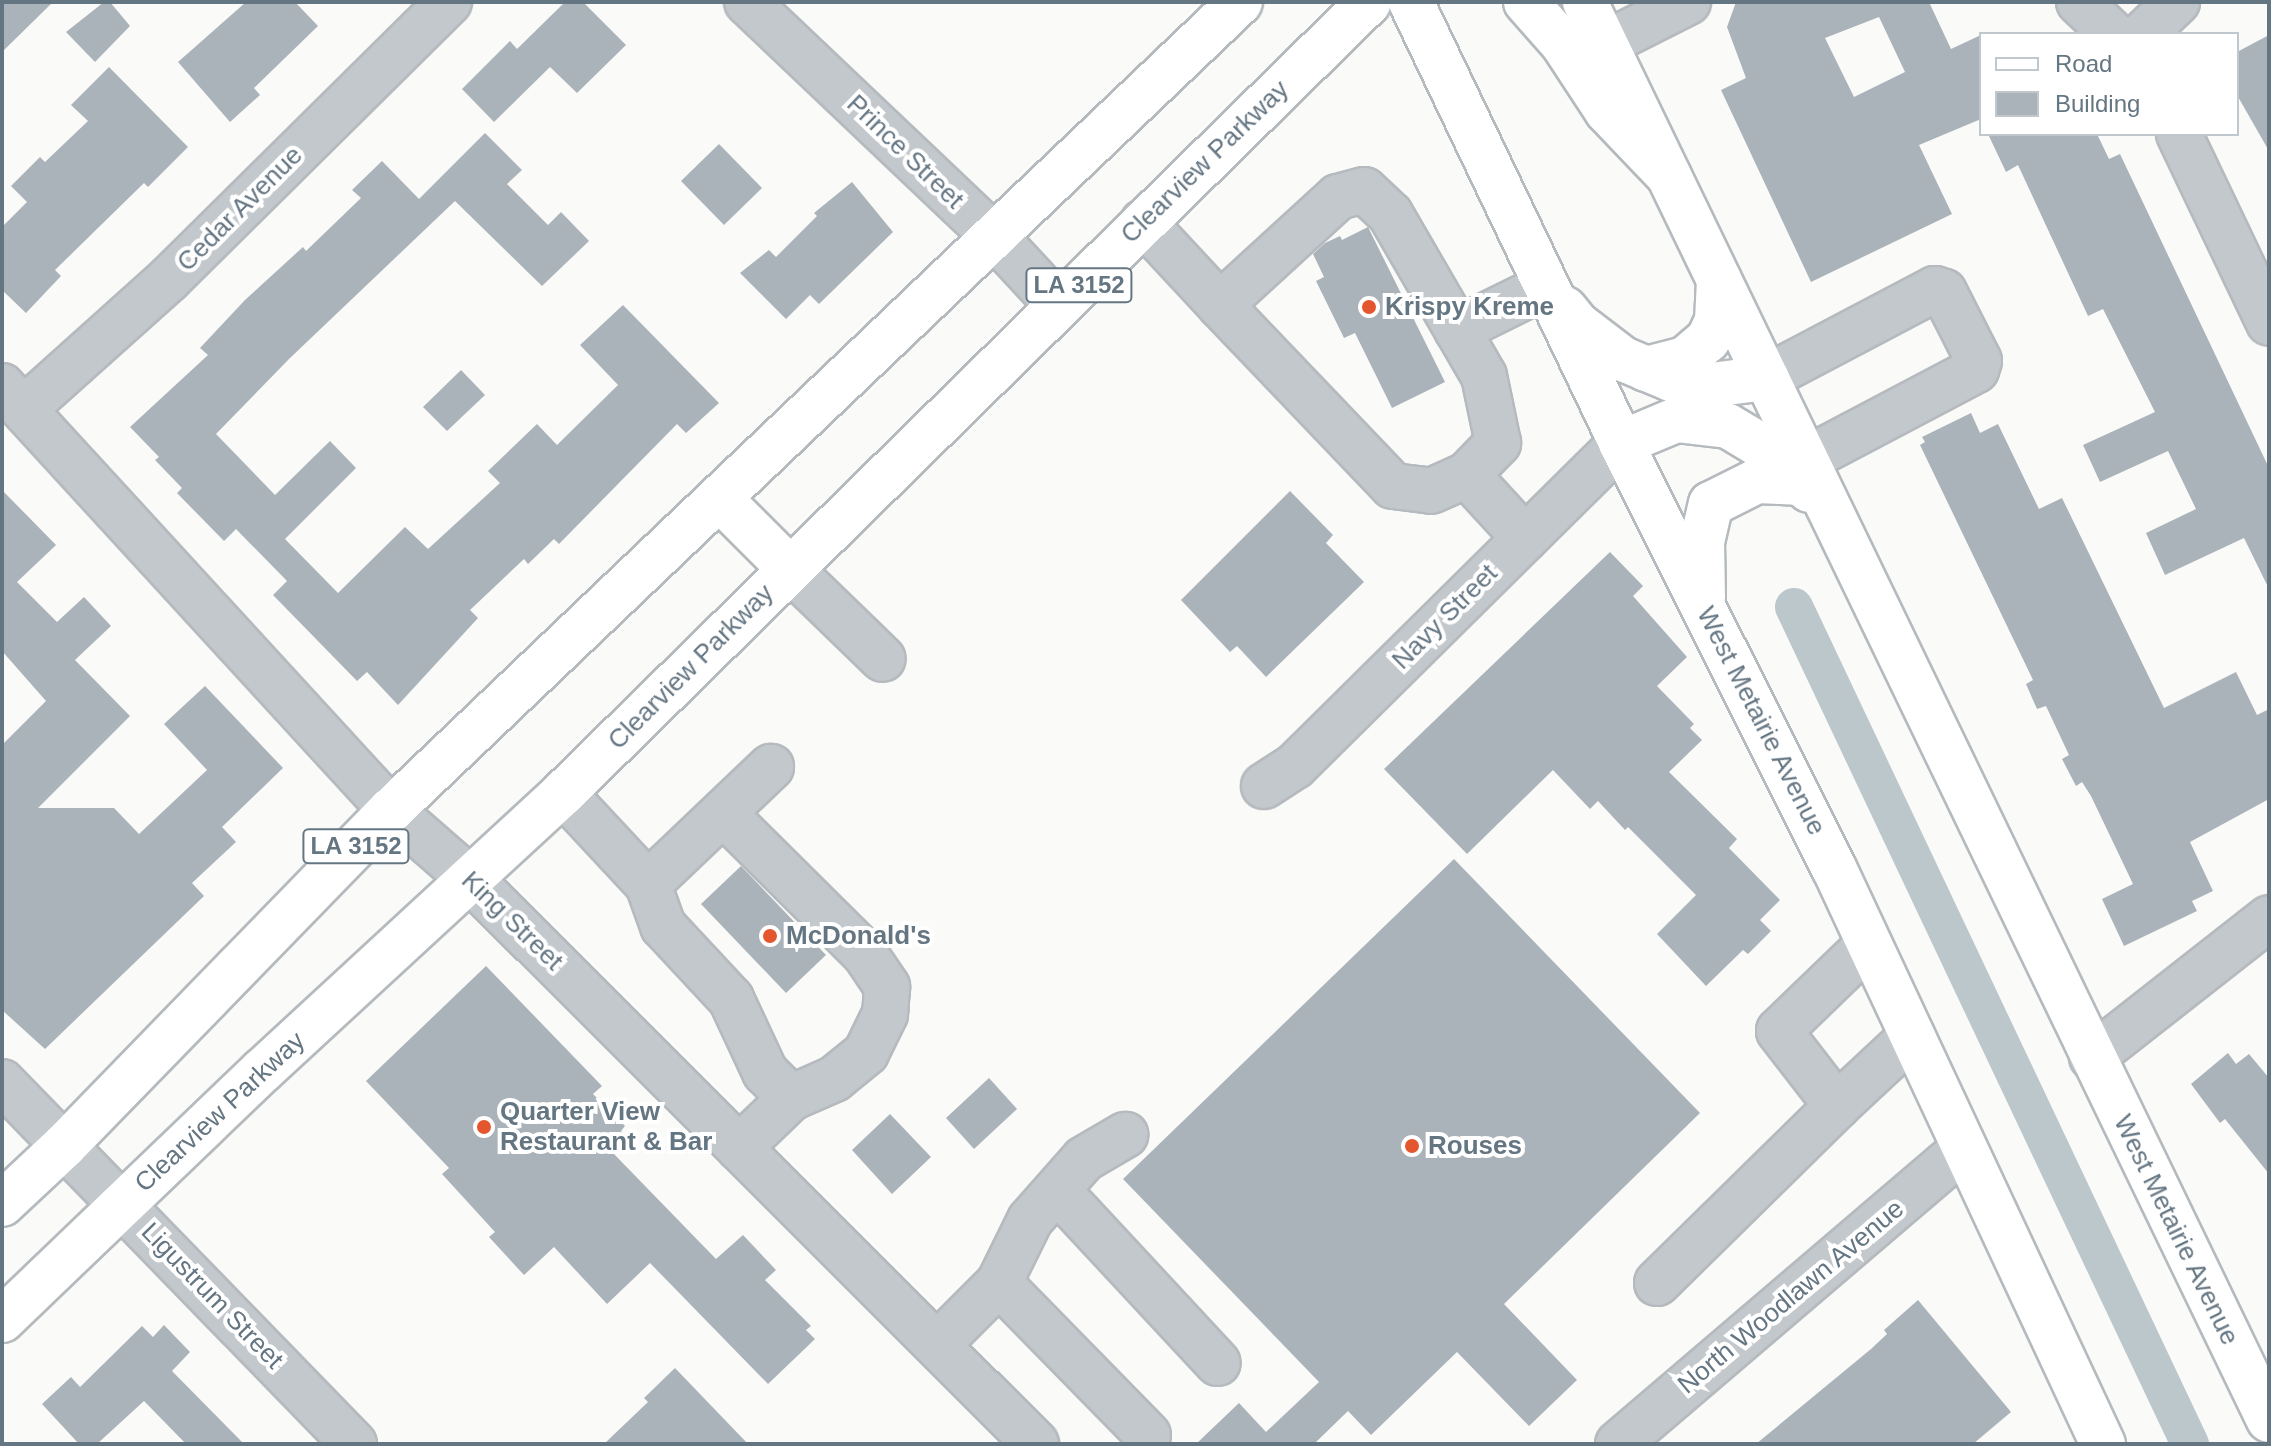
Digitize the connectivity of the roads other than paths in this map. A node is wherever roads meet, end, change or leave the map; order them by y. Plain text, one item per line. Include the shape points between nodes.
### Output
1 (449, 2) edge
2 (747, 2) edge
3 (1240, 2) edge
4 (1369, 2) edge
5 (1411, 2) edge
6 (1526, 2) edge
7 (1585, 2) edge
8 (2079, 2) edge
9 (2177, 2) edge
10 (1674, 5) edge
11 (2111, 32) edge
12 (2145, 32) edge
13 (1605, 44) junction
14 (2180, 136) edge
15 (1669, 176) junction
16 (1143, 222) junction
17 (995, 237) junction
18 (1719, 280) junction
19 (1546, 286) junction
20 (1058, 305) junction
21 (1220, 305) junction
22 (2269, 323) edge
23 (1457, 330) junction
24 (1646, 369) junction
25 (1766, 378) junction
26 (13, 397) edge
27 (1621, 443) junction
28 (1804, 472) junction
29 (1467, 475) junction
30 (720, 499) junction
31 (1525, 538) junction
32 (790, 569) junction
33 (1703, 606) junction
34 (883, 659) dead end
35 (771, 767) dead end
36 (1264, 786) dead end
37 (563, 793) junction
38 (391, 810) junction
39 (723, 813) junction
40 (470, 879) junction
41 (648, 884) junction
42 (2269, 918) edge
43 (1869, 944) junction
44 (1912, 1036) junction
45 (2092, 1057) junction
46 (2, 1082) edge
47 (791, 1098) junction
48 (1837, 1106) junction
49 (1125, 1135) dead end
50 (64, 1146) junction
51 (739, 1148) junction
52 (1964, 1149) junction
53 (1057, 1190) junction
54 (2, 1204) edge
55 (123, 1204) junction
56 (999, 1283) junction
57 (1657, 1283) dead end
58 (2, 1320) edge
59 (937, 1345) junction
60 (1218, 1363) dead end
61 (2269, 1420) edge
62 (1148, 1435) dead end
63 (354, 1444) edge
64 (1036, 1444) edge
65 (1618, 1444) edge
66 (2103, 1444) edge

1 - 26 street, Cedar Avenue via 169,279
2 - 17 street, Prince Street
3 - 17 main road, LA 3152
4 - 16 main road, Clearview Parkway / LA 3152
5 - 19 main road, West Metairie Avenue
6 - 15 main road via 1563,44 1607,111
7 - 13 main road
8 - 11 street
9 - 12 street
10 - 13 street
13 - 15 main road
14 - 22 street
15 - 18 main road
16 - 20 main road, Clearview Parkway / LA 3152
16 - 21 street
17 - 20 street, Prince Street
17 - 30 main road, LA 3152
18 - 24 main road via 1717,321 1708,340 1685,359
18 - 25 main road
19 - 23 street
19 - 24 main road via 1577,324 1623,359
19 - 27 main road, West Metairie Avenue
20 - 32 main road, Clearview Parkway / LA 3152
21 - 23 street via 1338,197 1364,190 1390,214
21 - 29 street via 1393,486 1431,491
23 - 29 street via 1484,376 1498,443
24 - 25 main road via 1703,386
25 - 28 main road
25 - 28 street via 1935,289 1944,292 1979,361 1976,370
26 - 38 street, King Street
27 - 28 main road via 1676,420 1728,426
27 - 31 street, Navy Street
27 - 33 main road, West Metairie Avenue
28 - 33 main road via 1757,481 1711,504 1702,542
28 - 45 main road, West Metairie Avenue via 1837,527
29 - 31 street
30 - 32 main road
30 - 38 main road, LA 3152
31 - 36 street, Navy Street via 1295,766
32 - 34 street
32 - 37 main road, Clearview Parkway / LA 3152
33 - 43 main road, West Metairie Avenue
35 - 39 street
37 - 40 main road, Clearview Parkway / LA 3152
37 - 41 street
38 - 40 street, King Street
38 - 50 main road, LA 3152
39 - 41 street
39 - 47 street via 865,954 887,987 885,1014 866,1053 834,1079
40 - 51 street, King Street
40 - 55 main road, Clearview Parkway / LA 3152
41 - 47 street via 663,926 731,999 765,1072
42 - 45 street
43 - 44 main road, West Metairie Avenue
43 - 48 street via 1779,1031
44 - 48 street
44 - 52 main road, West Metairie Avenue
45 - 61 main road, West Metairie Avenue
46 - 50 street, Ligustrum Street
47 - 51 street
48 - 57 street
49 - 53 street via 1084,1159
50 - 54 main road, LA 3152
50 - 55 street, Ligustrum Street
51 - 59 street, King Street
52 - 65 street, North Woodlawn Avenue
52 - 66 main road, West Metairie Avenue
53 - 56 street via 1030,1220
53 - 60 street
55 - 58 main road, Clearview Parkway / LA 3152
55 - 63 street, Ligustrum Street
56 - 59 street
56 - 62 street
59 - 64 street, King Street

